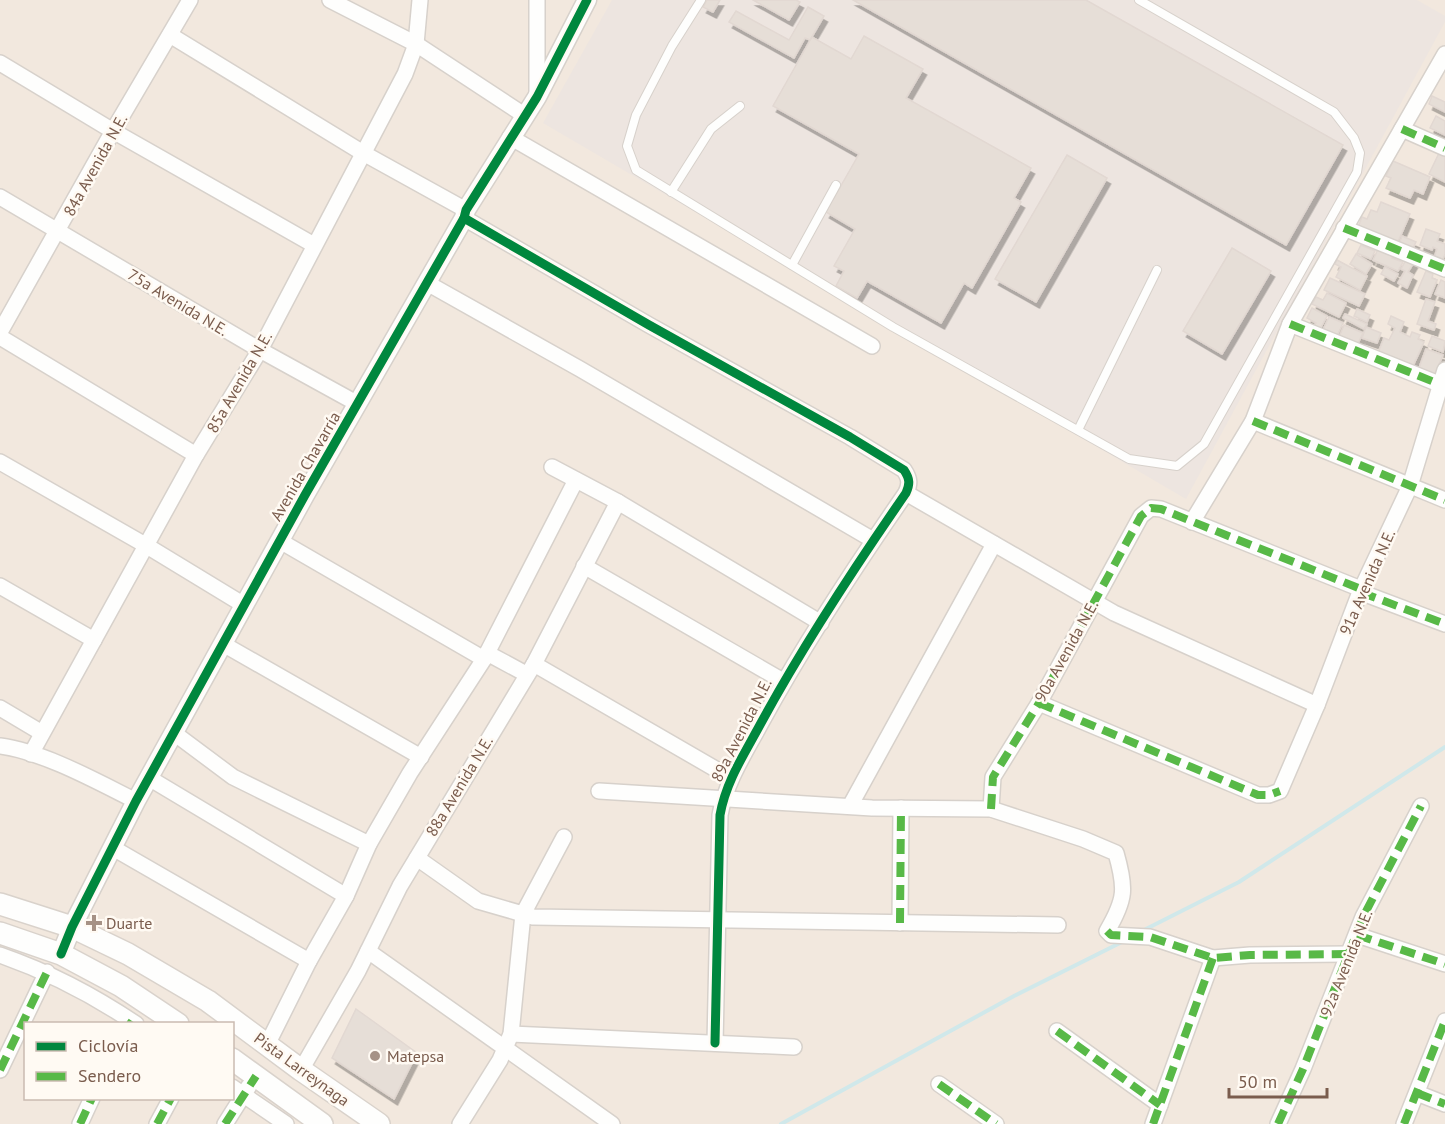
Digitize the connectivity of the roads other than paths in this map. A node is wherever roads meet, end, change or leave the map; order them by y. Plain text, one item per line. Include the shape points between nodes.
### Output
1 (190, 0) edge
2 (330, 0) edge
3 (420, 0) edge
4 (537, 0) edge
5 (587, 0) edge
6 (701, 0) edge
7 (1139, 0) edge
8 (170, 35) junction
9 (416, 44) junction
10 (1445, 54) edge
11 (0, 63) edge
12 (537, 97) junction
13 (740, 106) dead end
14 (524, 115) junction
15 (1402, 129) junction
16 (113, 131) junction
17 (510, 137) junction
18 (1445, 147) edge
19 (363, 153) junction
20 (836, 185) dead end
21 (671, 192) junction
22 (0, 197) edge
23 (465, 214) junction
24 (1344, 228) junction
25 (58, 231) junction
26 (314, 245) junction
27 (792, 265) junction
28 (1445, 269) edge
29 (1157, 270) dead end
30 (428, 283) junction
31 (1290, 324) junction
32 (0, 332) edge
33 (0, 337) edge
34 (872, 346) dead end
35 (260, 350) junction
36 (1445, 370) edge
37 (1439, 384) junction
38 (358, 404) junction
39 (1253, 421) junction
40 (1078, 430) junction
41 (196, 455) junction
42 (0, 462) edge
43 (552, 467) dead end
44 (576, 480) junction
45 (1410, 486) junction
46 (906, 494) junction
47 (1445, 500) edge
48 (618, 502) junction
49 (1192, 522) junction
50 (873, 540) junction
51 (280, 541) junction
52 (994, 544) junction
53 (147, 546) junction
54 (584, 566) junction
55 (0, 586) edge
56 (1360, 592) junction
57 (1093, 601) junction
58 (244, 605) junction
59 (821, 623) junction
60 (1445, 624) edge
61 (94, 640) junction
62 (223, 644) junction
63 (485, 656) junction
64 (530, 669) junction
65 (783, 681) junction
66 (1039, 703) junction
67 (1317, 705) junction
68 (0, 708) edge
69 (42, 733) junction
70 (174, 733) junction
71 (0, 746) edge
72 (31, 754) junction
73 (421, 757) junction
74 (731, 777) junction
75 (149, 778) junction
76 (599, 791) dead end
77 (723, 799) junction
78 (136, 801) junction
79 (850, 806) junction
80 (1422, 806) dead end
81 (901, 808) junction
82 (991, 809) junction
83 (564, 837) dead end
84 (369, 844) junction
85 (113, 848) junction
86 (417, 858) junction
87 (346, 896) junction
88 (0, 904) edge
89 (523, 914) junction
90 (717, 920) junction
91 (900, 923) junction
92 (1058, 925) dead end
93 (72, 927) junction
94 (0, 933) edge
95 (1357, 935) junction
96 (368, 951) junction
97 (61, 954) junction
98 (1349, 954) junction
99 (0, 955) edge
100 (1213, 958) junction
101 (309, 961) junction
102 (1445, 964) edge
103 (47, 972) junction
104 (1445, 1021) edge
105 (132, 1022) edge
106 (176, 1022) edge
107 (1057, 1031) dead end
108 (234, 1041) edge
109 (508, 1041) junction
110 (715, 1043) junction
111 (267, 1045) junction
112 (794, 1047) dead end
113 (234, 1060) edge
114 (301, 1070) junction
115 (0, 1071) edge
116 (255, 1076) junction
117 (939, 1084) dead end
118 (238, 1091) edge
119 (1417, 1093) junction
120 (92, 1100) edge
121 (170, 1100) edge
122 (1445, 1104) edge
123 (1160, 1105) junction
124 (278, 1115) edge
125 (80, 1124) edge
126 (157, 1124) edge
127 (225, 1124) edge
128 (322, 1124) edge
129 (379, 1124) edge
130 (460, 1124) edge
131 (612, 1124) edge
132 (996, 1124) edge
133 (1153, 1124) edge
134 (1278, 1124) edge
135 (1404, 1124) edge

1 - 8 street, 84a Avenida N.E.
2 - 9 street
3 - 9 street, 85a Avenida N.E.
4 - 12 street
5 - 12 street, Avenida Chavarría
6 - 21 lane via 636,115 627,146 636,170
7 - 40 lane via 1334,112 1360,153 1357,172 1204,444 1177,466 1129,459
8 - 16 street, 84a Avenida N.E.
8 - 19 street
9 - 14 street
9 - 19 street, 85a Avenida N.E. via 405,74
10 - 15 street
11 - 16 street
12 - 14 street, Avenida Chavarría
13 - 21 lane via 711,129
14 - 17 street, Avenida Chavarría
15 - 18 street
15 - 24 street
16 - 25 street, 84a Avenida N.E.
16 - 26 street
17 - 23 street, Avenida Chavarría
17 - 34 street
19 - 23 street
19 - 26 street, 85a Avenida N.E.
20 - 27 lane
21 - 27 lane
22 - 25 street, 75a Avenida N.E.
23 - 30 street, Avenida Chavarría
23 - 46 street via 649,326 904,470 910,485
24 - 28 street
24 - 31 street
25 - 32 street, 84a Avenida N.E.
25 - 35 street, 75a Avenida N.E.
26 - 35 street, 85a Avenida N.E.
27 - 40 lane via 893,327
29 - 40 lane
30 - 38 street, Avenida Chavarría
30 - 50 street
31 - 37 street
31 - 39 street
33 - 41 street
35 - 38 street, 75a Avenida N.E.
35 - 41 street, 85a Avenida N.E.
36 - 37 street, 91a Avenida N.E.
37 - 45 street, 91a Avenida N.E.
38 - 51 street, Avenida Chavarría
39 - 45 street
39 - 49 street
41 - 53 street, 85a Avenida N.E.
42 - 53 street
43 - 44 street
44 - 48 street
44 - 63 street
45 - 47 street
45 - 56 street, 91a Avenida N.E.
46 - 50 street, 89a Avenida N.E.
46 - 52 street
48 - 54 street, 88a Avenida N.E.
48 - 59 street
49 - 56 street via 1361,589
49 - 57 street, 90a Avenida N.E. via 1151,508 1141,516
50 - 59 street, 89a Avenida N.E.
51 - 58 street, Avenida Chavarría
51 - 63 street
52 - 57 street
52 - 79 street
53 - 58 street
53 - 61 street, 85a Avenida N.E.
54 - 64 street, 88a Avenida N.E.
54 - 65 street
55 - 61 street
56 - 60 street
56 - 67 street, 91a Avenida N.E.
57 - 66 street, 90a Avenida N.E.
57 - 67 street
58 - 62 street, Avenida Chavarría
59 - 65 street, 89a Avenida N.E.
61 - 69 street, 85a Avenida N.E.
62 - 70 street, Avenida Chavarría
62 - 73 street
63 - 64 street
63 - 73 street
64 - 74 street
64 - 86 street, 88a Avenida N.E.
65 - 74 street, 89a Avenida N.E.
66 - 67 street, 91a Avenida N.E. via 1258,795 1281,791
66 - 82 street, 90a Avenida N.E. via 993,777
68 - 69 street
69 - 72 street, 85a Avenida N.E.
70 - 75 street, Avenida Chavarría
70 - 84 street via 233,777
71 - 72 street
72 - 78 street via 81,773
73 - 84 street
74 - 77 street, 89a Avenida N.E.
75 - 78 street, Avenida Chavarría
75 - 87 street
76 - 77 street
77 - 79 street
77 - 90 street, 89a Avenida N.E.
78 - 85 street, Avenida Chavarría
79 - 81 street
80 - 95 street, 92a Avenida N.E.
81 - 82 street
81 - 91 street
82 - 100 street via 1116,853 1124,881 1119,911 1107,931 1111,935 1150,937
83 - 89 street
84 - 87 street
85 - 93 street, Avenida Chavarría
85 - 101 street
86 - 89 street via 478,901
86 - 96 street, 88a Avenida N.E.
87 - 101 street
88 - 93 main road, Pista Larreynaga
89 - 90 street
89 - 109 street
90 - 91 street
90 - 110 street, 89a Avenida N.E.
91 - 92 street
93 - 97 street, Avenida Chavarría
93 - 111 main road, Pista Larreynaga via 128,954 208,1001
94 - 97 main road
95 - 98 street, 92a Avenida N.E.
95 - 102 street
96 - 109 street
96 - 114 street, 88a Avenida N.E.
97 - 106 main road
98 - 100 street
98 - 134 street, 92a Avenida N.E.
99 - 103 street
100 - 123 street
101 - 111 street
103 - 105 street via 102,1001
103 - 115 street
104 - 119 street
107 - 123 street
108 - 111 main road via 248,1039
109 - 110 street
109 - 130 street
109 - 131 street
110 - 112 street
111 - 114 main road, Pista Larreynaga
113 - 116 main road, Pista Larreynaga
114 - 129 main road, Pista Larreynaga
116 - 118 street
116 - 124 main road, Pista Larreynaga
117 - 132 street
118 - 124 street
118 - 127 street
119 - 122 street
119 - 135 street
120 - 125 street
121 - 126 street
123 - 133 street
124 - 128 main road, Pista Larreynaga

